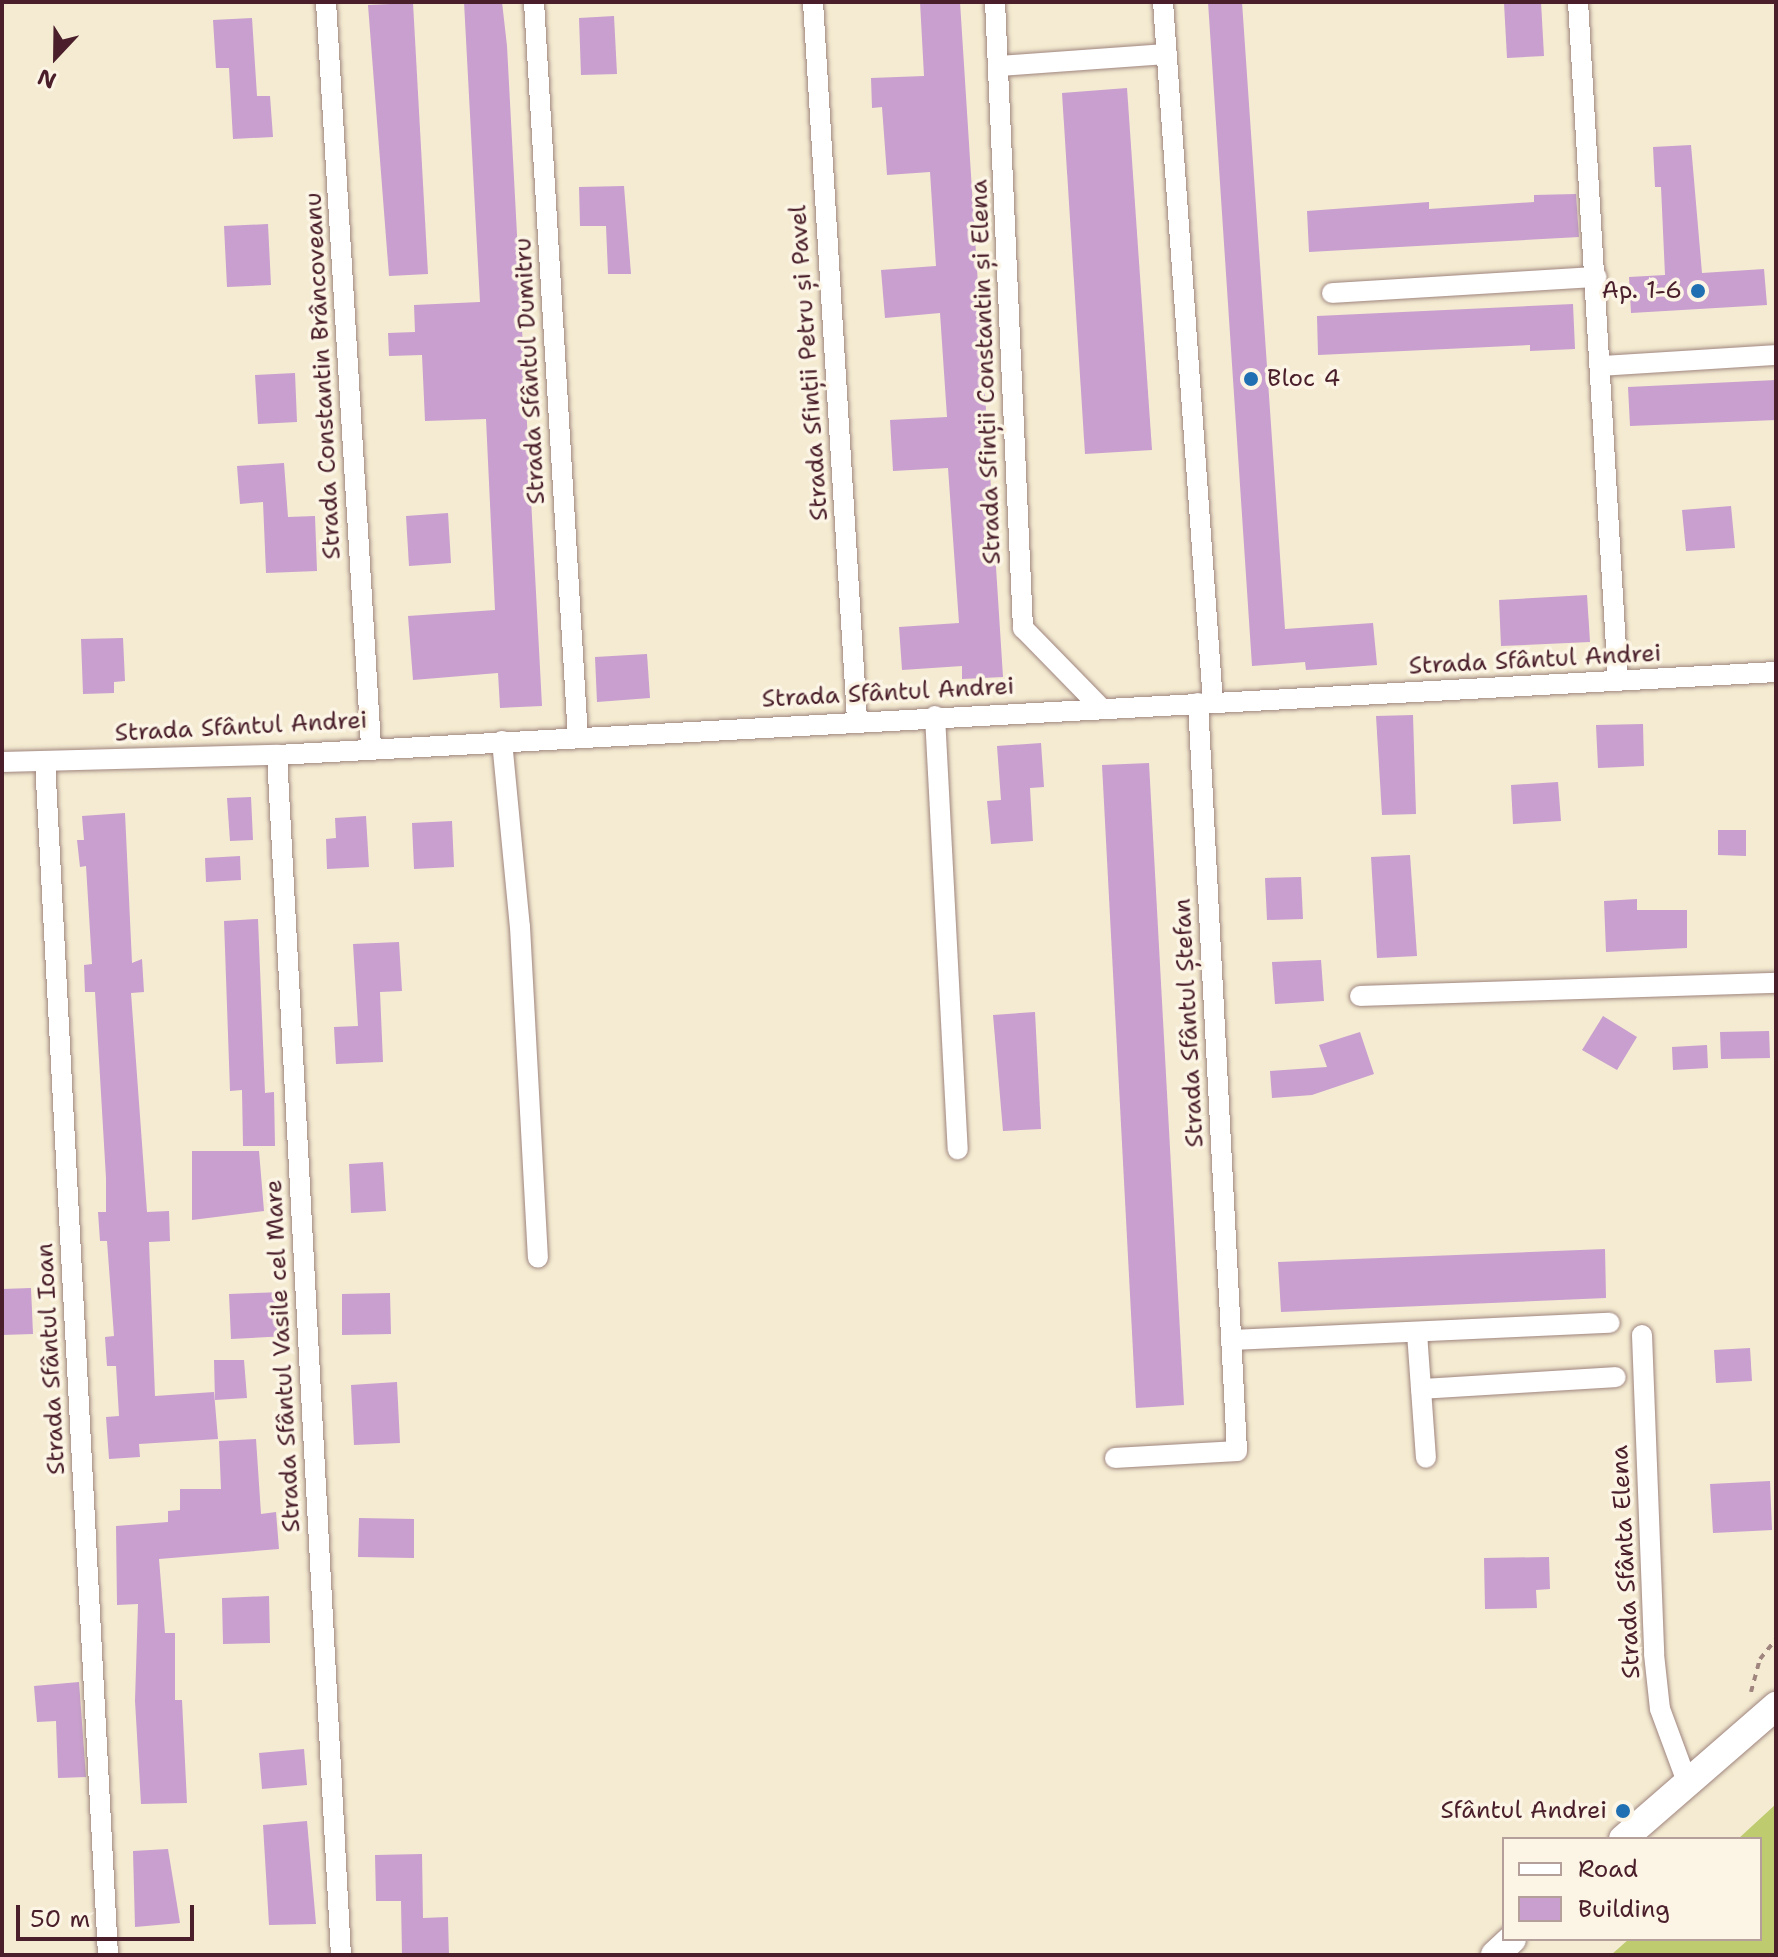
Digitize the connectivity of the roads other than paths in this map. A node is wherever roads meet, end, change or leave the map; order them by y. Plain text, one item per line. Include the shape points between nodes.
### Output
1 (326, 2) edge
2 (534, 2) edge
3 (813, 2) edge
4 (995, 2) edge
5 (1163, 2) edge
6 (1578, 2) edge
7 (1167, 54) junction
8 (999, 66) junction
9 (1597, 277) junction
10 (1332, 293) dead end
11 (1776, 355) edge
12 (1601, 366) junction
13 (1776, 672) edge
14 (1618, 681) junction
15 (1206, 703) junction
16 (1101, 708) junction
17 (935, 716) junction
18 (857, 720) junction
19 (578, 738) junction
20 (502, 741) junction
21 (371, 747) junction
22 (277, 755) junction
23 (45, 761) junction
24 (2, 762) edge
25 (1776, 983) edge
26 (1360, 996) dead end
27 (958, 1149) dead end
28 (538, 1258) dead end
29 (1610, 1323) dead end
30 (1417, 1333) junction
31 (1642, 1335) dead end
32 (1231, 1340) junction
33 (1616, 1377) dead end
34 (1421, 1389) junction
35 (1115, 1458) dead end
36 (1426, 1458) dead end
37 (1776, 1706) edge
38 (1687, 1782) junction
39 (1625, 1837) edge
40 (1510, 1941) edge
41 (108, 1955) edge
42 (341, 1955) edge
43 (1495, 1955) edge

1 - 21 street, Strada Constantin Brâncoveanu
2 - 19 street, Strada Sfântul Dumitru
3 - 18 street, Strada Sfinții Petru și Pavel
4 - 8 street, Strada Sfinții Constantin și Elena
5 - 7 street
6 - 9 street
7 - 8 street
7 - 15 street
8 - 16 street, Strada Sfinții Constantin și Elena via 1023,628
9 - 10 street
9 - 12 street
11 - 12 street
12 - 14 street
13 - 14 street, Strada Sfântul Andrei
14 - 15 street, Strada Sfântul Andrei
15 - 16 street, Strada Sfântul Andrei
15 - 32 street, Strada Sfântul Ștefan
16 - 17 street, Strada Sfântul Andrei
17 - 18 street, Strada Sfântul Andrei
17 - 27 street
18 - 19 street, Strada Sfântul Andrei
19 - 20 street, Strada Sfântul Andrei
20 - 21 street, Strada Sfântul Andrei
20 - 28 street via 520,927
21 - 22 street, Strada Sfântul Andrei
22 - 23 street, Strada Sfântul Andrei
22 - 42 street, Strada Sfântul Vasile cel Mare
23 - 24 street, Strada Sfântul Andrei
23 - 41 street, Strada Sfântul Ioan
25 - 26 street
29 - 30 street
30 - 32 street
30 - 34 street
31 - 38 street, Strada Sfânta Elena via 1654,1654 1660,1709
32 - 35 street, Strada Sfântul Ștefan via 1237,1451
33 - 34 street
34 - 36 street
37 - 38 main road
38 - 39 main road
40 - 43 main road

